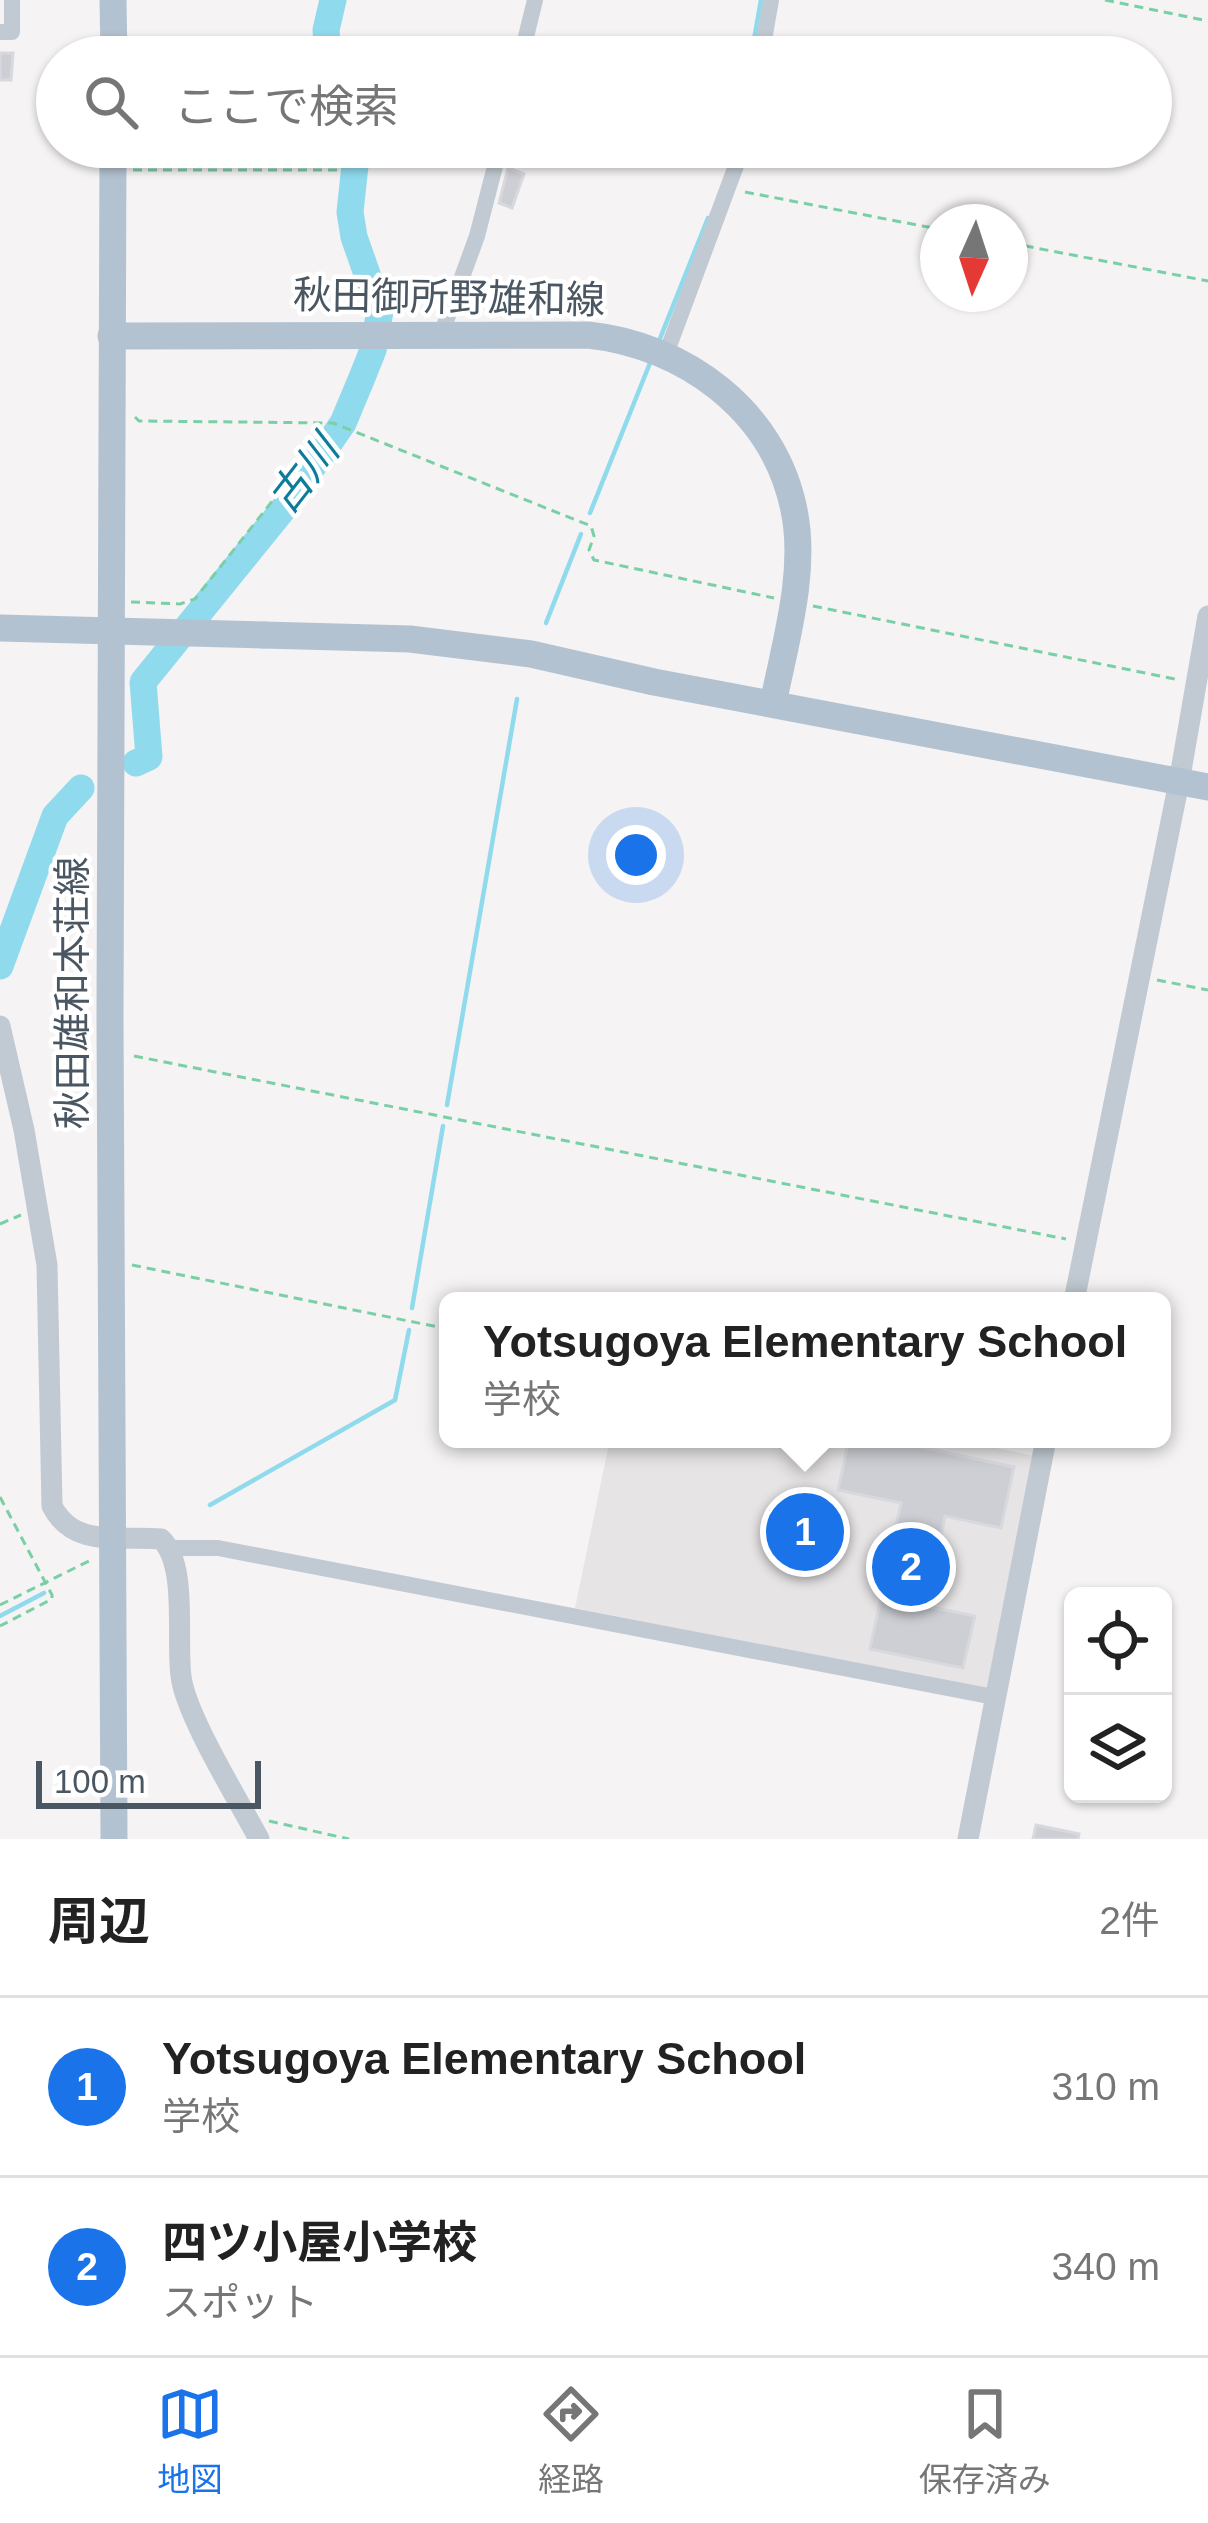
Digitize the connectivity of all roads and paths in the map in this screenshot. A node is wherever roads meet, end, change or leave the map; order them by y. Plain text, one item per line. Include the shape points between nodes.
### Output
1 (12, 0) edge
2 (113, 0) edge
3 (535, 0) edge
4 (771, 0) edge
5 (1106, 0) edge
6 (1208, 21) edge
7 (0, 32) edge
8 (114, 36) edge
9 (526, 36) edge
10 (765, 36) edge
11 (120, 168) edge
12 (304, 168) edge
13 (495, 168) edge
14 (736, 168) edge
15 (341, 170) dead end
16 (730, 189) junction
17 (920, 226) edge
18 (1028, 246) edge
19 (1208, 281) edge
20 (442, 332) junction
21 (111, 335) junction
22 (660, 351) junction
23 (132, 414) dead end
24 (331, 423) junction
25 (111, 601) junction
26 (792, 602) junction
27 (1208, 616) edge
28 (0, 628) edge
29 (1195, 682) junction
30 (772, 704) junction
31 (1179, 782) junction
32 (1208, 787) edge
33 (1139, 977) junction
34 (1208, 990) edge
35 (0, 1028) edge
36 (110, 1051) junction
37 (1086, 1243) junction
38 (112, 1261) junction
39 (1076, 1292) edge
40 (439, 1327) edge
41 (1044, 1448) edge
42 (0, 1497) edge
43 (114, 1545) junction
44 (171, 1548) junction
45 (46, 1582) junction
46 (0, 1605) edge
47 (0, 1626) edge
48 (994, 1697) junction
49 (247, 1817) junction
50 (114, 1839) edge
51 (259, 1839) edge
52 (349, 1839) edge
53 (968, 1839) edge

1 - 7 street via 12,32
2 - 8 main road
3 - 9 street
4 - 10 street
5 - 6 path
11 - 21 main road, 秋田雄和本荘線
12 - 15 path
13 - 20 street
14 - 16 street
16 - 17 path
16 - 22 street
18 - 19 path
20 - 21 main road, 秋田御所野雄和線
20 - 22 main road, 秋田御所野雄和線 via 588,334
21 - 25 main road, 秋田雄和本荘線
22 - 26 main road, 秋田御所野雄和線 via 698,371 758,428 794,509
23 - 24 path via 139,421
24 - 25 path via 195,599
24 - 26 path via 591,526 594,560
25 - 36 main road, 秋田雄和本荘線
26 - 29 path
26 - 30 main road, 秋田御所野雄和線
27 - 29 street
28 - 30 main road, bridge via 410,639 531,654
29 - 31 street
30 - 31 main road
31 - 32 main road
31 - 33 street
33 - 34 path
33 - 37 street
35 - 43 street via 47,1265 52,1506 76,1535
36 - 37 path
36 - 38 main road, 秋田雄和本荘線
37 - 39 street
38 - 40 path
38 - 43 main road, 秋田雄和本荘線
41 - 48 street
42 - 45 path
43 - 44 street via 160,1539
43 - 45 path
43 - 50 main road, 秋田雄和本荘線
44 - 48 street via 218,1548
44 - 49 street via 181,1683
45 - 46 path
45 - 47 path via 52,1599
48 - 53 street
49 - 51 street
49 - 52 path

